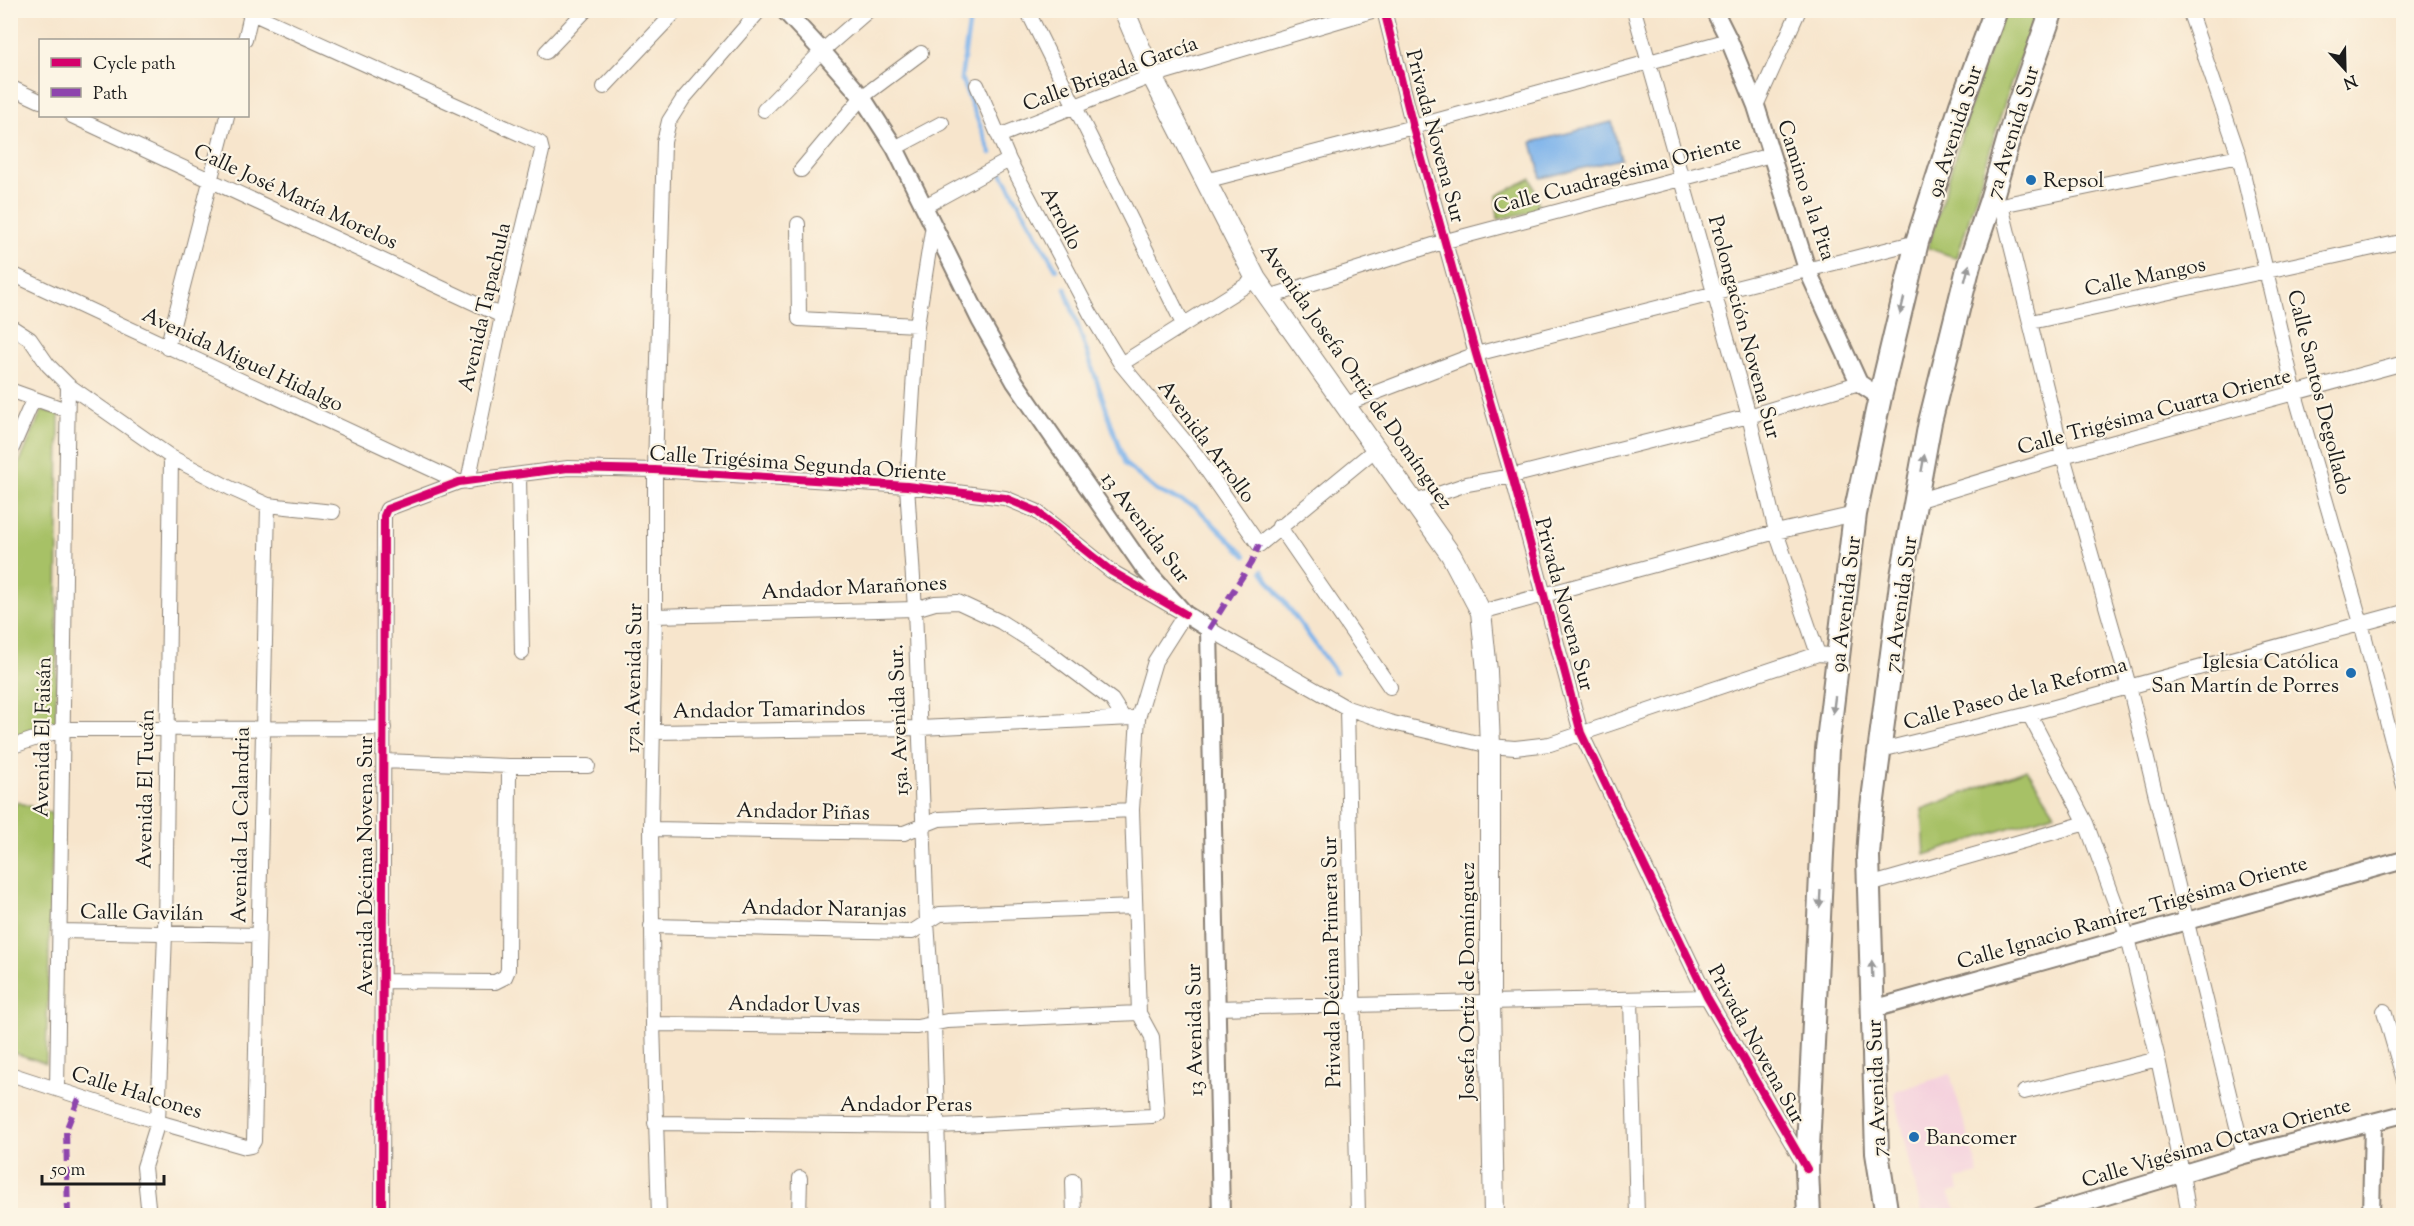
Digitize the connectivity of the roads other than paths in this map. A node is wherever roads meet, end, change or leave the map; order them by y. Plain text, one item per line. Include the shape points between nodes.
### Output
1 (586, 10) edge
2 (677, 10) edge
3 (760, 10) edge
4 (784, 10) edge
5 (869, 10) edge
6 (1027, 10) edge
7 (1124, 10) edge
8 (1375, 10) edge
9 (1384, 10) edge
10 (1634, 10) edge
11 (1714, 10) edge
12 (1800, 10) edge
13 (1995, 10) edge
14 (2052, 10) edge
15 (2189, 10) edge
16 (249, 11) edge
17 (245, 39) edge
18 (1729, 40) junction
19 (822, 51) junction
20 (546, 52) dead end
21 (921, 53) dead end
22 (1649, 61) junction
23 (1152, 76) junction
24 (977, 85) dead end
25 (10, 87) edge
26 (604, 87) dead end
27 (862, 98) junction
28 (39, 101) edge
29 (1756, 106) junction
30 (1073, 107) junction
31 (764, 110) dead end
32 (74, 117) edge
33 (227, 117) edge
34 (942, 123) dead end
35 (1413, 127) junction
36 (999, 136) junction
37 (895, 148) junction
38 (1771, 155) junction
39 (2239, 156) junction
40 (1009, 160) junction
41 (801, 170) dead end
42 (1682, 177) junction
43 (212, 180) junction
44 (1205, 181) junction
45 (1996, 203) junction
46 (924, 206) junction
47 (798, 224) dead end
48 (933, 225) junction
49 (1446, 241) junction
50 (1917, 242) junction
51 (2396, 243) dead end
52 (1807, 269) junction
53 (2268, 272) junction
54 (10, 273) edge
55 (1256, 279) junction
56 (1713, 293) junction
57 (1269, 297) junction
58 (502, 316) junction
59 (2031, 322) junction
60 (1183, 324) junction
61 (917, 325) junction
62 (10, 326) edge
63 (167, 348) junction
64 (1476, 354) junction
65 (1121, 363) junction
66 (2403, 363) edge
67 (1859, 383) junction
68 (68, 385) junction
69 (10, 390) edge
70 (2295, 394) junction
71 (1880, 397) junction
72 (33, 400) junction
73 (1346, 404) junction
74 (66, 410) junction
75 (1749, 416) junction
76 (1377, 448) junction
77 (10, 453) edge
78 (2063, 456) junction
79 (171, 457) junction
80 (655, 470) junction
81 (519, 475) junction
82 (1512, 476) junction
83 (464, 482) junction
84 (907, 486) junction
85 (1916, 501) junction
86 (1415, 502) junction
87 (268, 505) junction
88 (333, 512) dead end
89 (1855, 514) junction
90 (384, 516) joint
91 (1279, 526) junction
92 (1776, 532) junction
93 (1544, 595) junction
94 (915, 609) junction
95 (1481, 612) junction
96 (2403, 612) edge
97 (1185, 614) junction
98 (655, 616) junction
99 (2361, 623) junction
100 (1209, 629) junction
101 (522, 653) dead end
102 (1829, 655) junction
103 (2129, 686) junction
104 (1389, 687) dead end
105 (1347, 708) junction
106 (2029, 714) junction
107 (1131, 718) junction
108 (384, 728) junction
109 (920, 728) junction
110 (64, 729) junction
111 (264, 729) junction
112 (167, 730) junction
113 (653, 732) junction
114 (1581, 733) junction
115 (1490, 746) junction
116 (10, 747) edge
117 (1881, 750) junction
118 (384, 761) junction
119 (509, 766) junction
120 (588, 766) dead end
121 (2403, 786) edge
122 (1132, 810) junction
123 (2086, 823) junction
124 (923, 825) junction
125 (651, 829) junction
126 (2403, 860) edge
127 (1869, 885) junction
128 (1135, 908) junction
129 (2186, 921) junction
130 (927, 922) junction
131 (651, 926) junction
132 (61, 931) junction
133 (165, 933) junction
134 (258, 935) junction
135 (2128, 938) junction
136 (383, 981) junction
137 (1707, 997) junction
138 (1631, 1000) junction
139 (1490, 1001) junction
140 (1352, 1003) junction
141 (1215, 1008) junction
142 (1873, 1009) junction
143 (2384, 1011) dead end
144 (1139, 1013) junction
145 (934, 1023) junction
146 (652, 1024) junction
147 (2158, 1059) junction
148 (10, 1074) edge
149 (2403, 1080) edge
150 (57, 1089) junction
151 (2024, 1092) dead end
152 (2403, 1114) edge
153 (158, 1122) junction
154 (2373, 1122) junction
155 (655, 1123) junction
156 (938, 1126) junction
157 (251, 1146) joint
158 (2244, 1155) junction
159 (1808, 1169) junction
160 (2182, 1173) junction
161 (800, 1178) dead end
162 (1073, 1181) dead end
163 (149, 1215) edge
164 (382, 1215) edge
165 (659, 1215) edge
166 (799, 1215) edge
167 (940, 1215) edge
168 (1074, 1215) edge
169 (1221, 1215) edge
170 (1358, 1215) edge
171 (1494, 1215) edge
172 (1637, 1215) edge
173 (1809, 1215) edge
174 (1887, 1215) edge
175 (2040, 1215) edge
176 (2189, 1215) edge
177 (2371, 1215) edge

1 - 20 street
2 - 26 street
3 - 80 street, 17a. Avenida Sur via 683,99 669,121 664,142
4 - 19 street, 13 Avenida Sur
5 - 19 street
6 - 30 street
7 - 23 main road, Avenida Josefa Ortiz de Domínguez
8 - 23 street, Calle Brigada García
9 - 35 street, Privada Novena Sur
10 - 22 street, Prolongación Novena Sur
11 - 18 street, Camino a la Pita
12 - 29 street
13 - 50 main road, 9a Avenida Sur
14 - 45 main road, 7a Avenida Sur via 2018,106
15 - 39 street, Calle Santos Degollado
16 - 17 street
16 - 58 street, Avenida Tapachula via 540,143 542,151
18 - 22 street
18 - 29 street, Camino a la Pita
19 - 27 street, 13 Avenida Sur
19 - 31 street
21 - 27 street
22 - 35 street
22 - 42 street, Prolongación Novena Sur
23 - 30 street, Calle Brigada García
23 - 44 main road, Avenida Josefa Ortiz de Domínguez
24 - 36 street, Arrollo
25 - 28 street
27 - 37 street, 13 Avenida Sur
27 - 41 street
29 - 38 street, Camino a la Pita
30 - 36 street, Calle Brigada García
30 - 60 street
32 - 43 street, Calle José María Morelos
33 - 43 street
34 - 37 street
35 - 44 street
35 - 49 street, Privada Novena Sur
36 - 40 street, Arrollo
37 - 46 street, 13 Avenida Sur
38 - 42 street, Calle Cuadragésima Oriente
38 - 52 street, Camino a la Pita
39 - 45 street
39 - 53 street, Calle Santos Degollado
40 - 46 street
40 - 65 street, Arrollo via 1067,273
42 - 49 street, Calle Cuadragésima Oriente
42 - 56 street, Prolongación Novena Sur
43 - 58 street, Calle José María Morelos
43 - 63 street
44 - 55 main road, Avenida Josefa Ortiz de Domínguez
45 - 59 street
85 -> 45 main road, 7a Avenida Sur via 1930,422 1969,265
46 - 48 street, 13 Avenida Sur
47 - 61 street via 800,319
48 - 61 street, 15a. Avenida Sur.
48 - 97 street, 13 Avenida Sur via 1015,382 1144,568
49 - 57 street, Calle Cuadragésima Oriente
49 - 64 street, Privada Novena Sur
50 - 52 street
50 -> 71 main road, 9a Avenida Sur
51 - 53 street, Calle Mangos
52 - 56 street
52 - 67 street, Camino a la Pita
53 - 59 street, Calle Mangos
53 - 70 street, Calle Santos Degollado
54 - 63 street, Avenida Miguel Hidalgo
55 - 57 main road, Avenida Josefa Ortiz de Domínguez
55 - 60 street
56 - 64 street
56 - 75 street, Prolongación Novena Sur
57 - 73 main road, Avenida Josefa Ortiz de Domínguez
58 - 83 street, Avenida Tapachula
59 - 78 street
60 - 65 street
61 - 84 street, 15a. Avenida Sur.
62 - 68 street via 30,339
63 - 83 street, Avenida Miguel Hidalgo
64 - 73 street
64 - 82 street, Privada Novena Sur
65 - 91 street, Avenida Arrollo via 1197,456 1259,545
66 - 70 street, Calle Trigésima Cuarta Oriente
67 - 71 street
67 - 75 street
68 - 74 street, Avenida El Faisán
68 - 79 street
69 - 72 street
70 - 78 street, Calle Trigésima Cuarta Oriente
70 - 99 street, Calle Santos Degollado
71 - 89 main road, 9a Avenida Sur
72 - 74 street
72 - 77 street
73 - 76 main road, Avenida Josefa Ortiz de Domínguez
74 - 110 street, Avenida El Faisán
75 - 82 street
75 - 92 street, Prolongación Novena Sur
76 - 86 main road, Avenida Josefa Ortiz de Domínguez
76 - 91 street
78 - 85 street, Calle Trigésima Cuarta Oriente
78 - 103 street
79 - 87 street
79 - 112 street, Avenida El Tucán
80 - 81 street, Calle Trigésima Segunda Oriente via 568,468
80 - 84 street, Calle Trigésima Segunda Oriente
80 - 98 street, 17a. Avenida Sur
81 - 83 street, Calle Trigésima Segunda Oriente
81 - 101 street
82 - 86 street via 1467,484
82 - 93 street, Privada Novena Sur
83 - 90 street, Calle Trigésima Segunda Oriente via 395,505
84 - 94 street, 15a. Avenida Sur.
84 - 97 street, Calle Trigésima Segunda Oriente via 1005,498 1036,511 1111,571
85 - 117 main road, 7a Avenida Sur via 1902,576
86 - 95 main road, Avenida Josefa Ortiz de Domínguez via 1451,555
87 - 88 street
87 - 111 street, Avenida La Calandria
89 - 92 street
89 - 102 main road, 9a Avenida Sur
90 - 108 street, Avenida Décima Novena Sur
91 - 104 street
92 - 93 street
92 - 102 street, Prolongación Novena Sur
93 - 95 street
93 - 114 street, Privada Novena Sur
94 - 98 street, Andador Marañones
94 - 107 street, Andador Marañones via 935,603 958,603 1001,622 1047,651
94 - 109 street, 15a. Avenida Sur.
95 - 115 main road, Avenida Josefa Ortiz de Domínguez
96 - 99 street, Calle Paseo de la Reforma
97 - 100 street, 13 Avenida Sur
97 - 107 street via 1155,661
98 - 113 street, 17a. Avenida Sur
99 - 103 street, Calle Paseo de la Reforma
99 - 121 street, Calle Santos Degollado
100 - 105 street
100 - 141 street, 13 Avenida Sur
102 - 114 street
102 -> 159 main road, 9a Avenida Sur
103 - 106 street, Calle Paseo de la Reforma
103 - 129 street
105 - 115 street
105 - 140 street, Privada Décima Primera Sur
106 - 117 street, Calle Paseo de la Reforma
106 - 123 street
107 - 109 street, Andador Tamarindos
107 - 122 street
108 - 111 street
108 - 118 street, Avenida Décima Novena Sur
109 - 113 street, Andador Tamarindos
109 - 124 street, 15a. Avenida Sur.
110 - 112 street
110 - 116 street
110 - 132 street, Avenida El Faisán
111 - 112 street
111 - 134 street, Avenida La Calandria
112 - 133 street, Avenida El Tucán
113 - 125 street, 17a. Avenida Sur
114 - 115 street via 1550,744
114 - 137 street, Privada Novena Sur
115 - 139 main road, Josefa Ortiz de Domínguez
117 - 127 main road, 7a Avenida Sur via 1871,815
118 - 119 street
118 - 136 street, Avenida Décima Novena Sur
119 - 120 street
119 - 136 street via 505,977 495,982
122 - 124 street, Andador Piñas via 939,819
122 - 128 street
123 - 127 street
123 - 135 street
124 - 125 street, Andador Piñas via 904,833
124 - 130 street, 15a. Avenida Sur.
125 - 131 street, 17a. Avenida Sur
126 - 129 street, Calle Ignacio Ramírez Trigésima Oriente
142 -> 127 main road, 7a Avenida Sur
128 - 130 street, Andador Naranjas via 940,914
128 - 144 street
129 - 135 street, Calle Ignacio Ramírez Trigésima Oriente
129 - 158 street
130 - 131 street, Andador Naranjas via 912,932
130 - 145 street, 15a. Avenida Sur.
131 - 146 street, 17a. Avenida Sur
132 - 133 street, Calle Gavilán
132 - 150 street, Avenida El Faisán
133 - 134 street, Calle Gavilán
133 - 153 street, Avenida El Tucán
134 - 157 street, Avenida La Calandria
135 - 142 street, Calle Ignacio Ramírez Trigésima Oriente
135 - 147 street
136 - 164 street, Avenida Décima Novena Sur
137 - 138 street
137 - 159 street, Privada Novena Sur
138 - 139 street
138 - 172 street
139 - 140 street
139 - 171 main road, Josefa Ortiz de Domínguez
140 - 141 street
140 - 170 street, Privada Décima Primera Sur
141 - 169 street, 13 Avenida Sur
142 - 174 main road, 7a Avenida Sur via 1877,1153
143 - 149 street
144 - 145 street, Andador Uvas
144 - 156 street, Andador Peras via 1152,1037 1157,1114
145 - 146 street, Andador Uvas via 917,1027
145 - 156 street, 15a. Avenida Sur.
146 - 155 street, 17a. Avenida Sur
147 - 151 street
147 - 160 street
148 - 150 street, Calle Halcones
150 - 153 street, Calle Halcones
152 - 154 street, Calle Vigésima Octava Oriente
153 - 157 street, Calle Halcones
153 - 163 street, Avenida El Tucán via 144,1167
154 - 158 street, Calle Vigésima Octava Oriente
154 - 177 street
155 - 156 street, Andador Peras
155 - 165 street, 17a. Avenida Sur
156 - 167 street, 15a. Avenida Sur.
158 - 160 street, Calle Vigésima Octava Oriente
159 - 173 main road, 9a Avenida Sur
160 - 175 street, Calle Vigésima Octava Oriente
160 - 176 street
161 - 166 street
162 - 168 street

